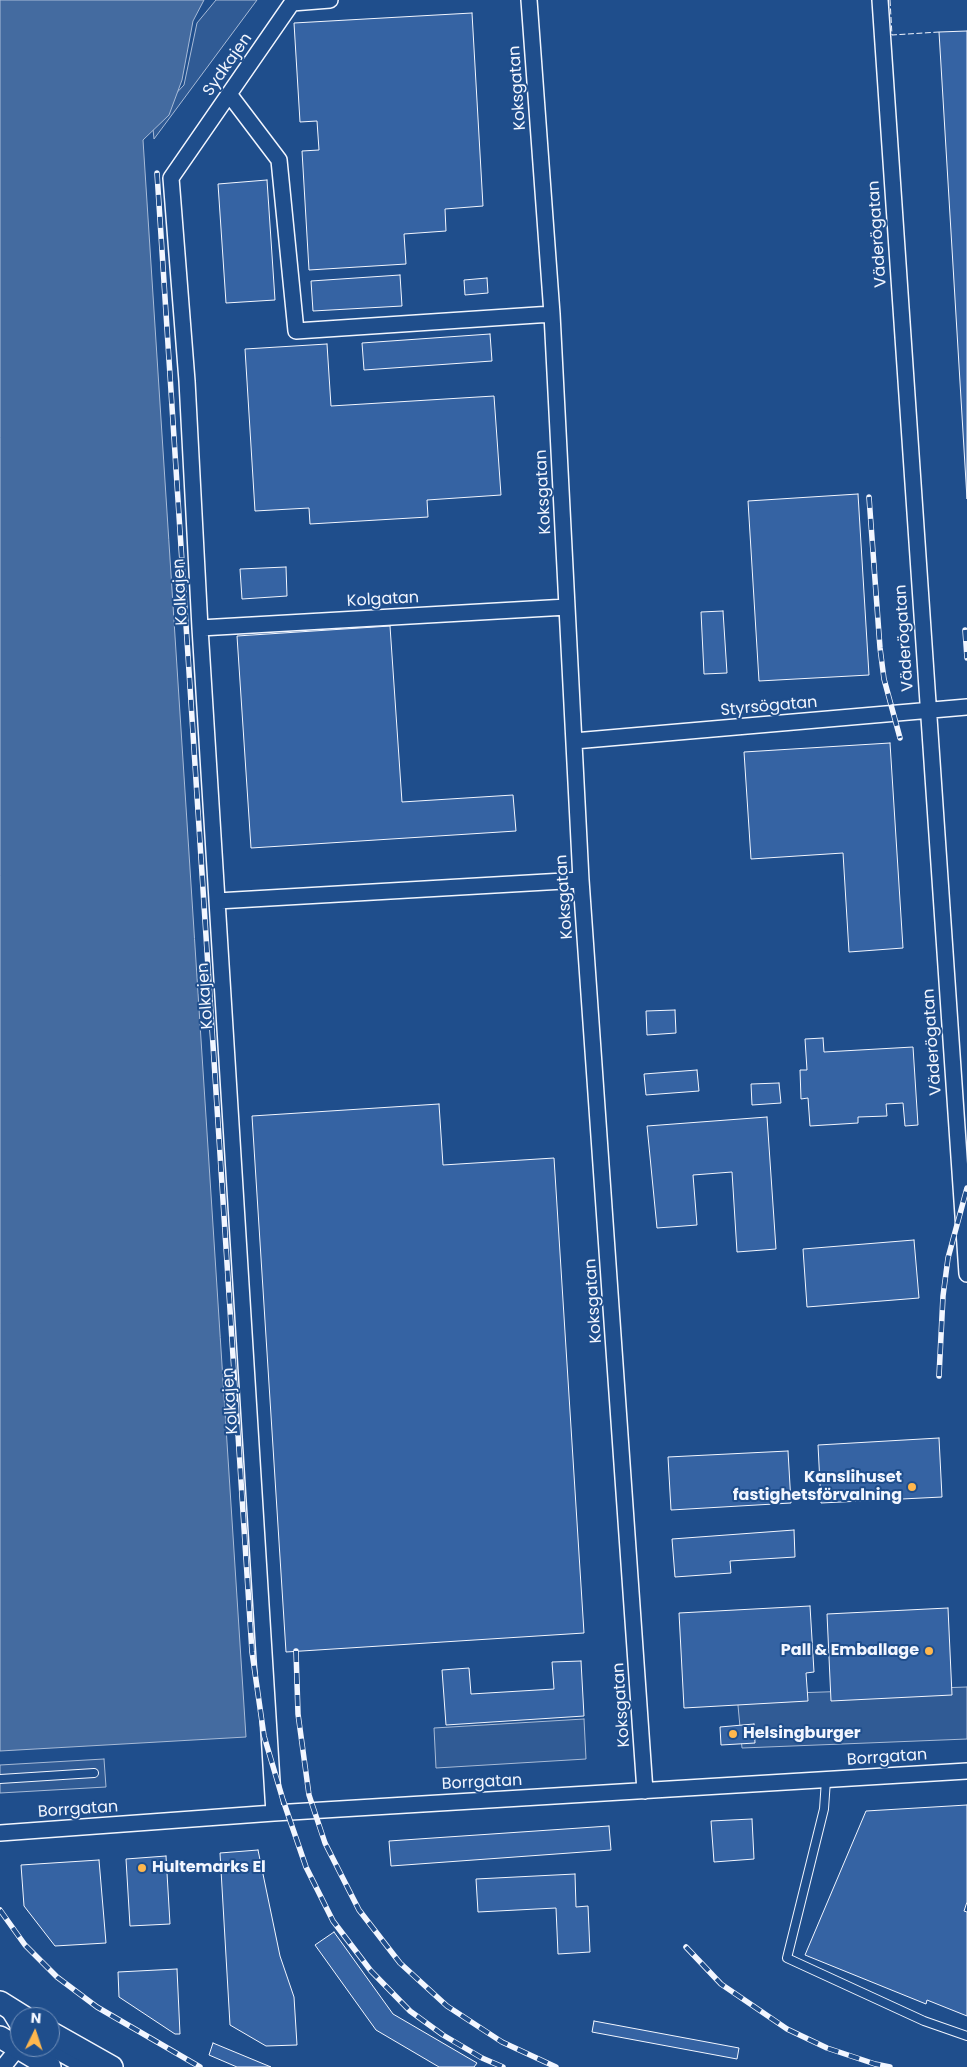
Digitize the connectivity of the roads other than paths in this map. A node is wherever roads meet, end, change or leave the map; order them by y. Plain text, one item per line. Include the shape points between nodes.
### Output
1 (330, 0) edge
2 (529, 0) edge
3 (880, 0) edge
4 (229, 94) junction
5 (171, 178) joint
6 (552, 314) junction
7 (567, 607) junction
8 (200, 628) junction
9 (967, 707) edge
10 (928, 711) junction
11 (574, 741) junction
12 (581, 880) junction
13 (217, 901) junction
14 (967, 1274) edge
15 (967, 1771) edge
16 (94, 1773) dead end
17 (0, 1779) edge
18 (826, 1780) junction
19 (645, 1791) junction
20 (274, 1813) junction
21 (0, 1833) edge
22 (967, 2036) edge
23 (60, 2038) edge
24 (60, 2053) edge
25 (11, 2057) edge
26 (34, 2057) edge
27 (3, 2067) edge
28 (50, 2067) edge
29 (85, 2067) edge
30 (112, 2067) edge

1 - 4 street, Sydkajen via 292,3
2 - 6 street, Koksgatan
3 - 10 street, Väderögatan
4 - 5 street, Sydkajen
4 - 6 street via 279,160 296,331
5 - 8 street, Kolkajen via 187,381
6 - 7 street, Koksgatan
7 - 8 street, Kolgatan
7 - 11 street, Koksgatan
8 - 13 street, Kolkajen
9 - 10 street, Styrsögatan
10 - 11 street, Styrsögatan
10 - 14 street, Väderögatan
11 - 12 street, Koksgatan
12 - 13 street
12 - 19 street, Koksgatan
13 - 20 street, Kolkajen
15 - 18 street, Borrgatan
16 - 17 lane
18 - 19 street, Borrgatan
18 - 22 lane via 824,1809 788,1958 924,2021
19 - 20 street, Borrgatan
20 - 21 street, Borrgatan
23 - 30 main road
24 - 29 street
25 - 27 street
26 - 28 main road

